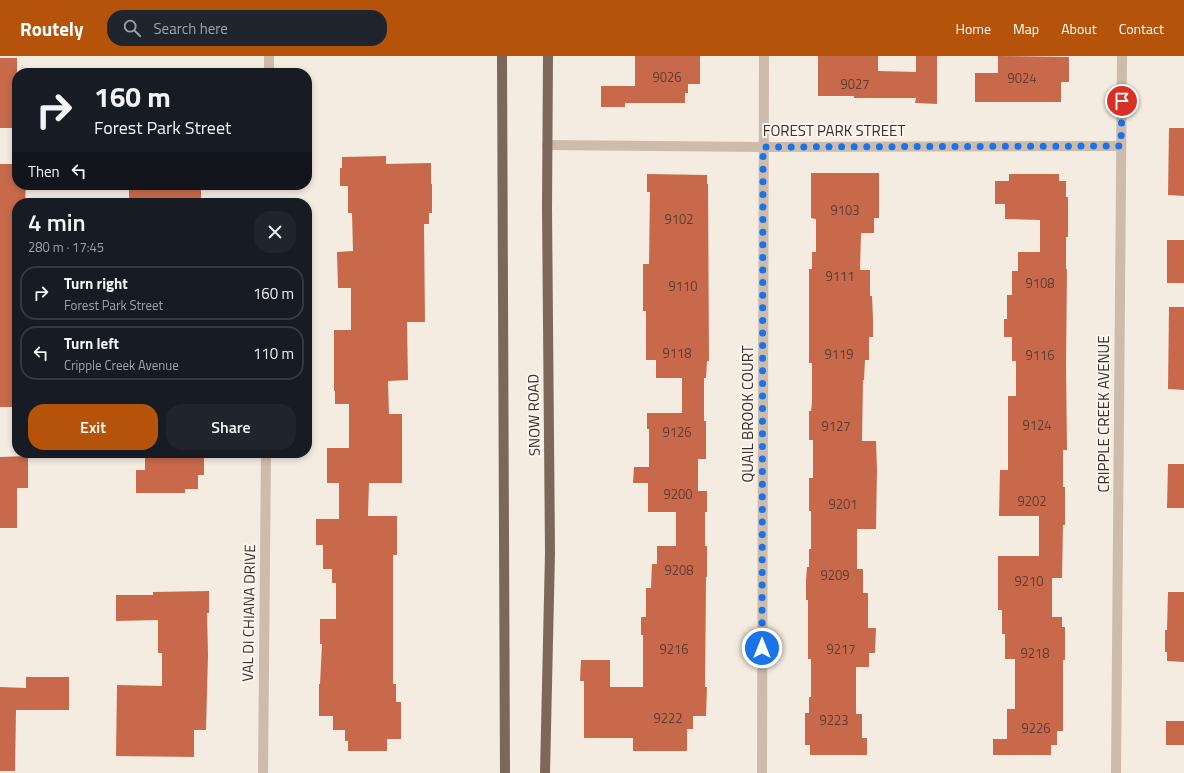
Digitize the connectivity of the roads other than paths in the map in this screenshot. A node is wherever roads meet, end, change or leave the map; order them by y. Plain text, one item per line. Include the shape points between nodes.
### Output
1 (269, 56) edge
2 (502, 56) edge
3 (548, 56) edge
4 (764, 56) edge
5 (1122, 56) edge
6 (269, 68) edge
7 (547, 146) junction
8 (1121, 146) junction
9 (763, 147) junction
10 (266, 458) edge
11 (262, 773) edge
12 (505, 773) edge
13 (545, 773) edge
14 (762, 773) edge
15 (1116, 773) edge

1 - 6 street
2 - 12 main road, SNOW ROAD
3 - 7 main road, SNOW ROAD
4 - 9 street, QUAIL BROOK COURT
5 - 8 street, CRIPPLE CREEK AVENUE
7 - 9 street, FOREST PARK STREET
7 - 13 main road, SNOW ROAD via 550,553
8 - 9 street, FOREST PARK STREET
8 - 15 street, CRIPPLE CREEK AVENUE
9 - 14 street, QUAIL BROOK COURT
10 - 11 street, VAL DI CHIANA DRIVE

